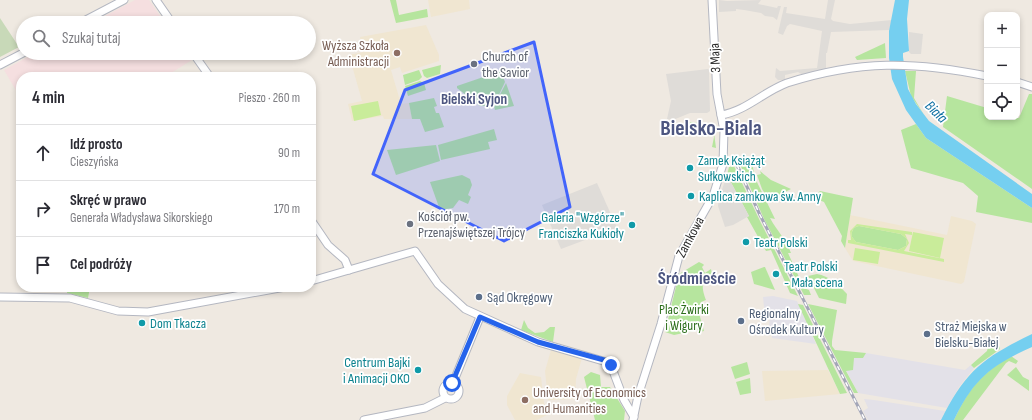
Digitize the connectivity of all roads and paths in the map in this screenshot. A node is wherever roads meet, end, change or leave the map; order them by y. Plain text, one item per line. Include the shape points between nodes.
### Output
1 (124, 0) edge
2 (156, 0) edge
3 (712, 0) edge
4 (93, 16) edge
5 (167, 16) edge
6 (16, 57) edge
7 (198, 60) edge
8 (0, 65) edge
9 (206, 72) edge
10 (984, 75) edge
11 (1020, 83) edge
12 (1032, 87) edge
13 (721, 115) junction
14 (316, 227) edge
15 (349, 270) junction
16 (316, 280) edge
17 (258, 292) edge
18 (0, 297) edge
19 (480, 317) junction
20 (452, 383) junction
21 (445, 398) junction
22 (633, 419) edge
23 (364, 420) edge

1 - 4 street
2 - 5 street
3 - 13 street, 3 Maja via 715,68
6 - 8 street
7 - 9 street
10 - 13 street via 905,64 864,66 795,81 775,88 736,112
11 - 12 street
13 - 22 street, Zamkowa via 724,144 720,177 713,196 679,256
14 - 15 street via 328,244 345,260
15 - 16 street
15 - 19 street via 415,251 451,298
17 - 18 street via 148,312 118,311 70,298
19 - 20 street
19 - 22 street via 538,342 608,362
20 - 21 street via 443,388
20 - 21 street via 458,388 458,395 452,400
21 - 23 street via 425,408

